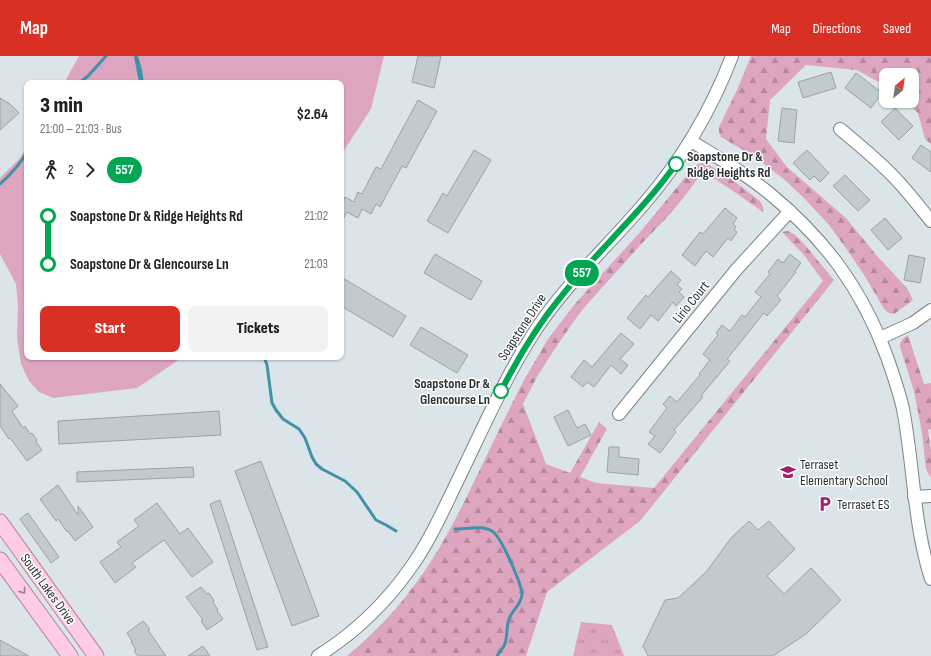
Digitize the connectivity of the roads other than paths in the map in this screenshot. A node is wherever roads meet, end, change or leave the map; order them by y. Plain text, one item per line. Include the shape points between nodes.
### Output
1 (732, 56) edge
2 (840, 129) dead end
3 (691, 141) junction
4 (790, 211) junction
5 (931, 222) edge
6 (931, 310) edge
7 (880, 338) junction
8 (619, 414) dead end
9 (931, 496) edge
10 (914, 497) junction
11 (0, 522) edge
12 (0, 560) edge
13 (931, 578) edge
14 (70, 656) edge
15 (96, 656) edge
16 (318, 656) edge

1 - 3 street, Soapstone Drive via 715,96
2 - 5 street via 892,174
3 - 4 street via 741,172
3 - 16 street, Soapstone Drive via 644,205 576,279 538,327 519,356 434,529 409,570 363,622 340,642
4 - 7 street via 835,260 856,292
4 - 8 street, Lirio Court via 736,270
6 - 7 street via 913,323
7 - 10 street via 902,407
9 - 10 street
10 - 13 street
11 - 15 main road, South Lakes Drive
12 -> 14 main road, South Lakes Drive

